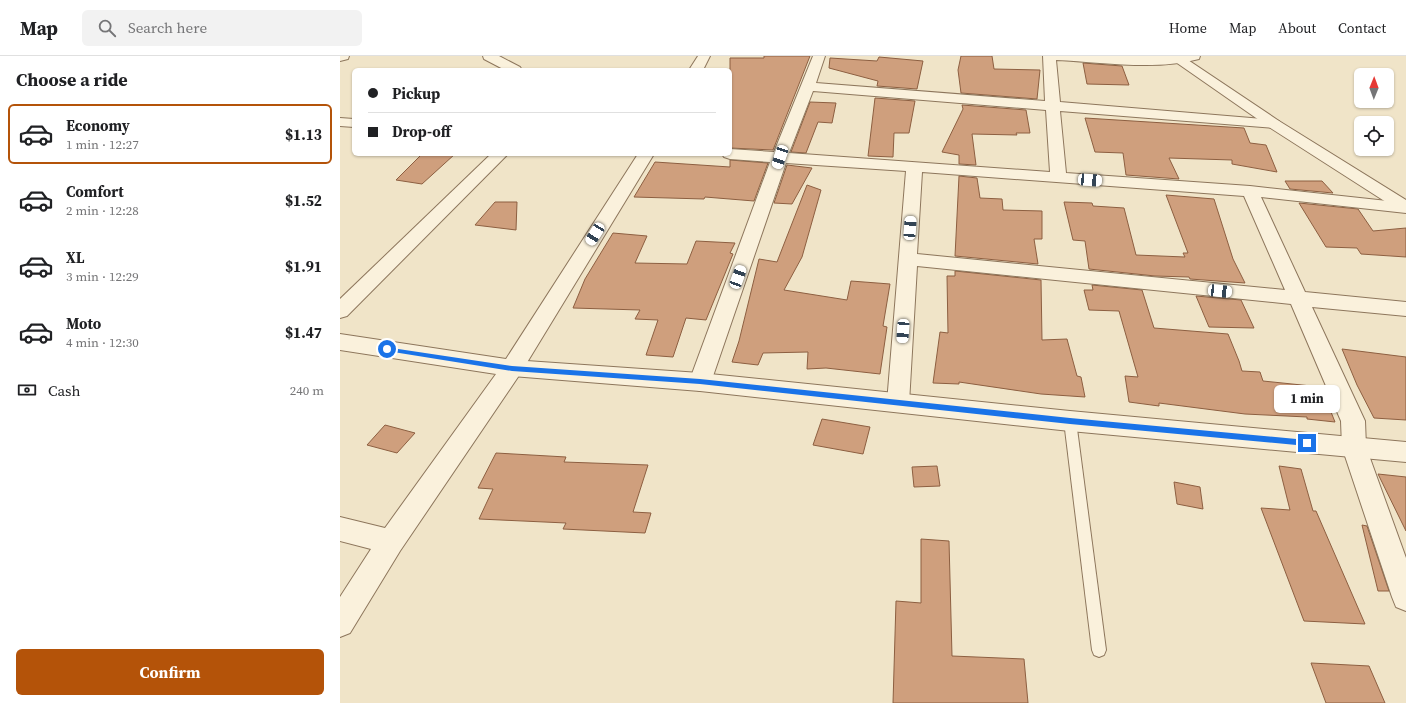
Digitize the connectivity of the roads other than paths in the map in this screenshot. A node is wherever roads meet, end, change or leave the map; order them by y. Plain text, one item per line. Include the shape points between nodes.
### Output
1 (343, 56) edge
2 (489, 56) edge
3 (704, 56) edge
4 (819, 56) edge
5 (1050, 56) edge
6 (1194, 56) edge
7 (340, 58) edge
8 (1176, 58) edge
9 (511, 68) edge
10 (697, 68) edge
11 (807, 86) junction
12 (1054, 107) junction
13 (340, 122) edge
14 (352, 123) edge
15 (1274, 124) junction
16 (732, 154) edge
17 (498, 156) edge
18 (645, 156) edge
19 (780, 157) junction
20 (914, 167) junction
21 (1058, 177) junction
22 (1250, 191) junction
23 (1406, 207) edge
24 (908, 259) junction
25 (1298, 299) junction
26 (1406, 310) edge
27 (340, 311) edge
28 (340, 342) edge
29 (512, 368) junction
30 (700, 382) junction
31 (898, 403) junction
32 (1070, 421) junction
33 (1354, 447) junction
34 (1406, 452) edge
35 (340, 529) edge
36 (391, 542) junction
37 (1406, 597) edge
38 (340, 623) edge
39 (1099, 650) dead end

1 - 7 street
2 - 9 street
3 - 10 street
4 - 11 street
5 - 8 street via 1153,61
5 - 12 street
6 - 8 street
8 - 15 street
11 - 12 street
11 - 19 street
12 - 15 street
12 - 21 street
13 - 14 street
15 - 23 street
16 - 19 street
17 - 27 street
18 - 29 street
19 - 20 street
19 - 30 street
20 - 21 street
20 - 24 street
21 - 22 street
22 - 23 street
22 - 25 street
24 - 25 street
24 - 31 street
25 - 26 street
25 - 33 street via 1353,421
28 - 29 street
29 - 30 street
29 - 36 street
30 - 31 street
31 - 32 street
32 - 33 street
32 - 39 lane
33 - 34 street
33 - 37 street
35 - 36 street
36 - 38 street

